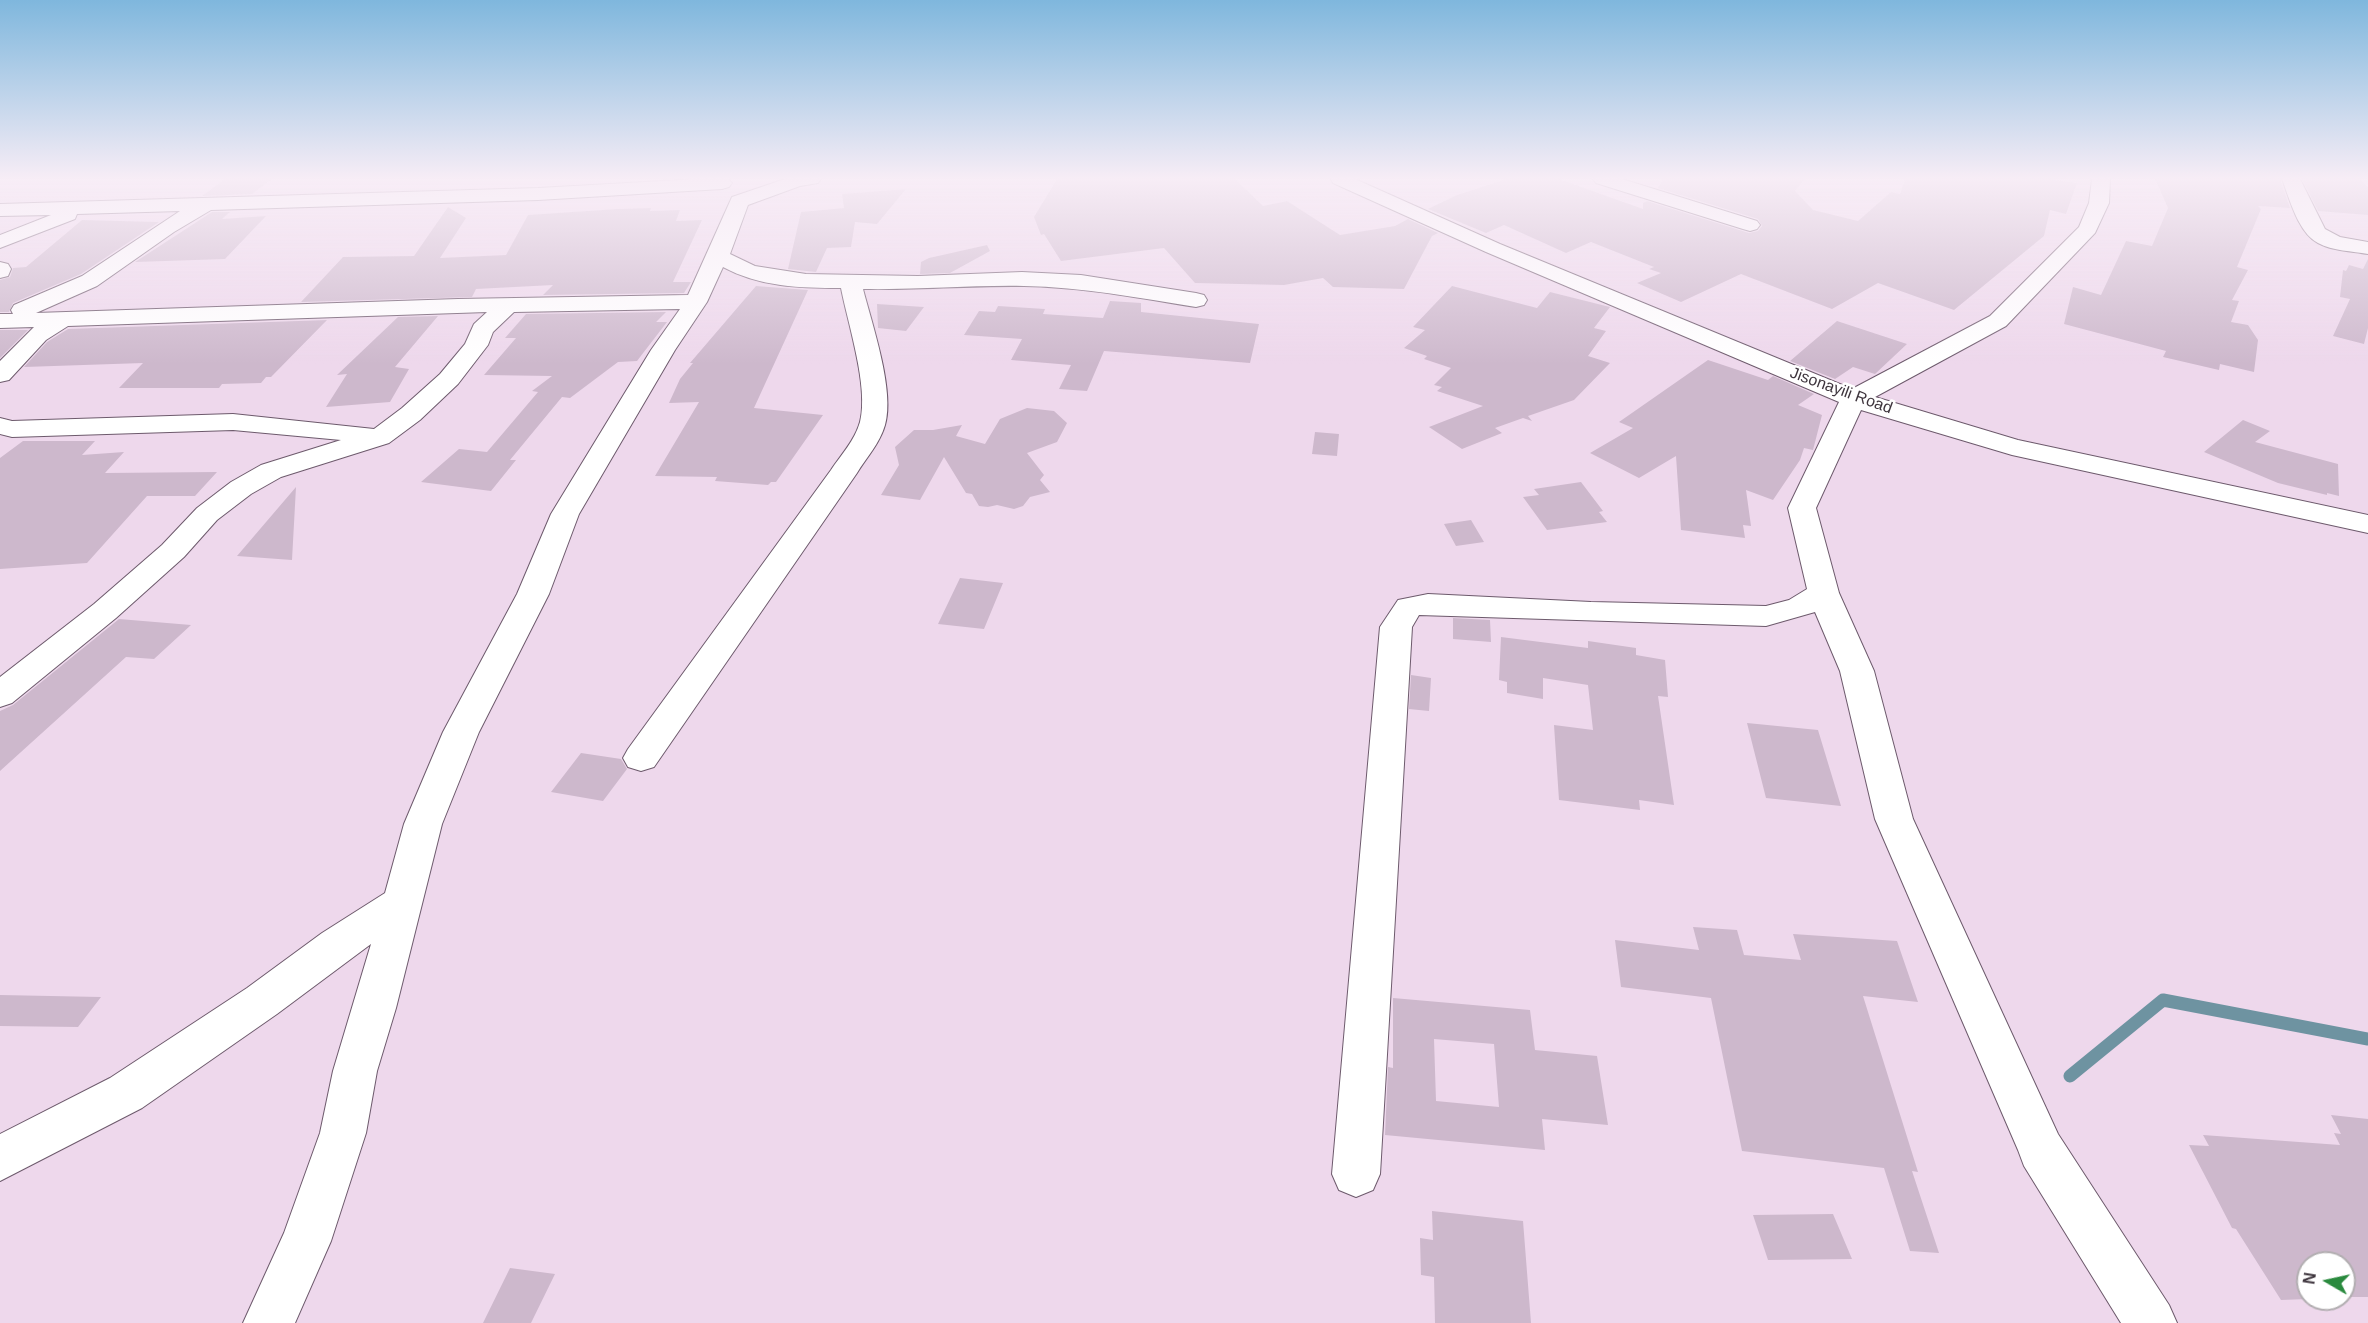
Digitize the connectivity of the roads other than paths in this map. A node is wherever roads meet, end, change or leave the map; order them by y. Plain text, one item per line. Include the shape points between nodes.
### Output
1 (147, 241) edge
2 (720, 241) edge
3 (1477, 241) edge
4 (2077, 241) edge
5 (2331, 241) edge
6 (2368, 248) edge
7 (718, 256) junction
8 (851, 283) junction
9 (1196, 300) dead end
10 (696, 302) junction
11 (507, 306) junction
12 (0, 319) edge
13 (62, 319) junction
14 (0, 375) edge
15 (1853, 399) junction
16 (0, 426) edge
17 (380, 437) junction
18 (2368, 524) edge
19 (1822, 593) junction
20 (0, 695) edge
21 (641, 758) dead end
22 (400, 904) junction
23 (0, 1158) edge
24 (1356, 1174) dead end
25 (269, 1323) edge
26 (2151, 1323) edge

1 - 12 street via 65,295
2 - 7 street
3 - 15 street, Jisonayili Road
4 - 15 street via 1998,321
5 - 6 street
7 - 8 street via 769,277
7 - 10 street
8 - 9 street via 1069,281
8 - 21 street via 873,387 874,417 868,432
10 - 11 street
10 - 22 street via 565,514 533,594 457,742 423,824
11 - 13 street
11 - 17 street via 482,329 476,345 449,379
12 - 13 street
13 - 14 street via 38,334
15 - 18 street, Jisonayili Road via 2012,447
15 - 19 street via 1802,508
16 - 17 street via 12,429 233,423
17 - 20 street via 271,471 240,488 207,513 172,551 105,611
19 - 24 street via 1799,608 1766,616 1428,604 1409,607 1396,627
19 - 26 street via 1857,670 1894,819 2041,1150
22 - 23 street via 126,1093
22 - 25 street via 355,1071 343,1132 306,1241

